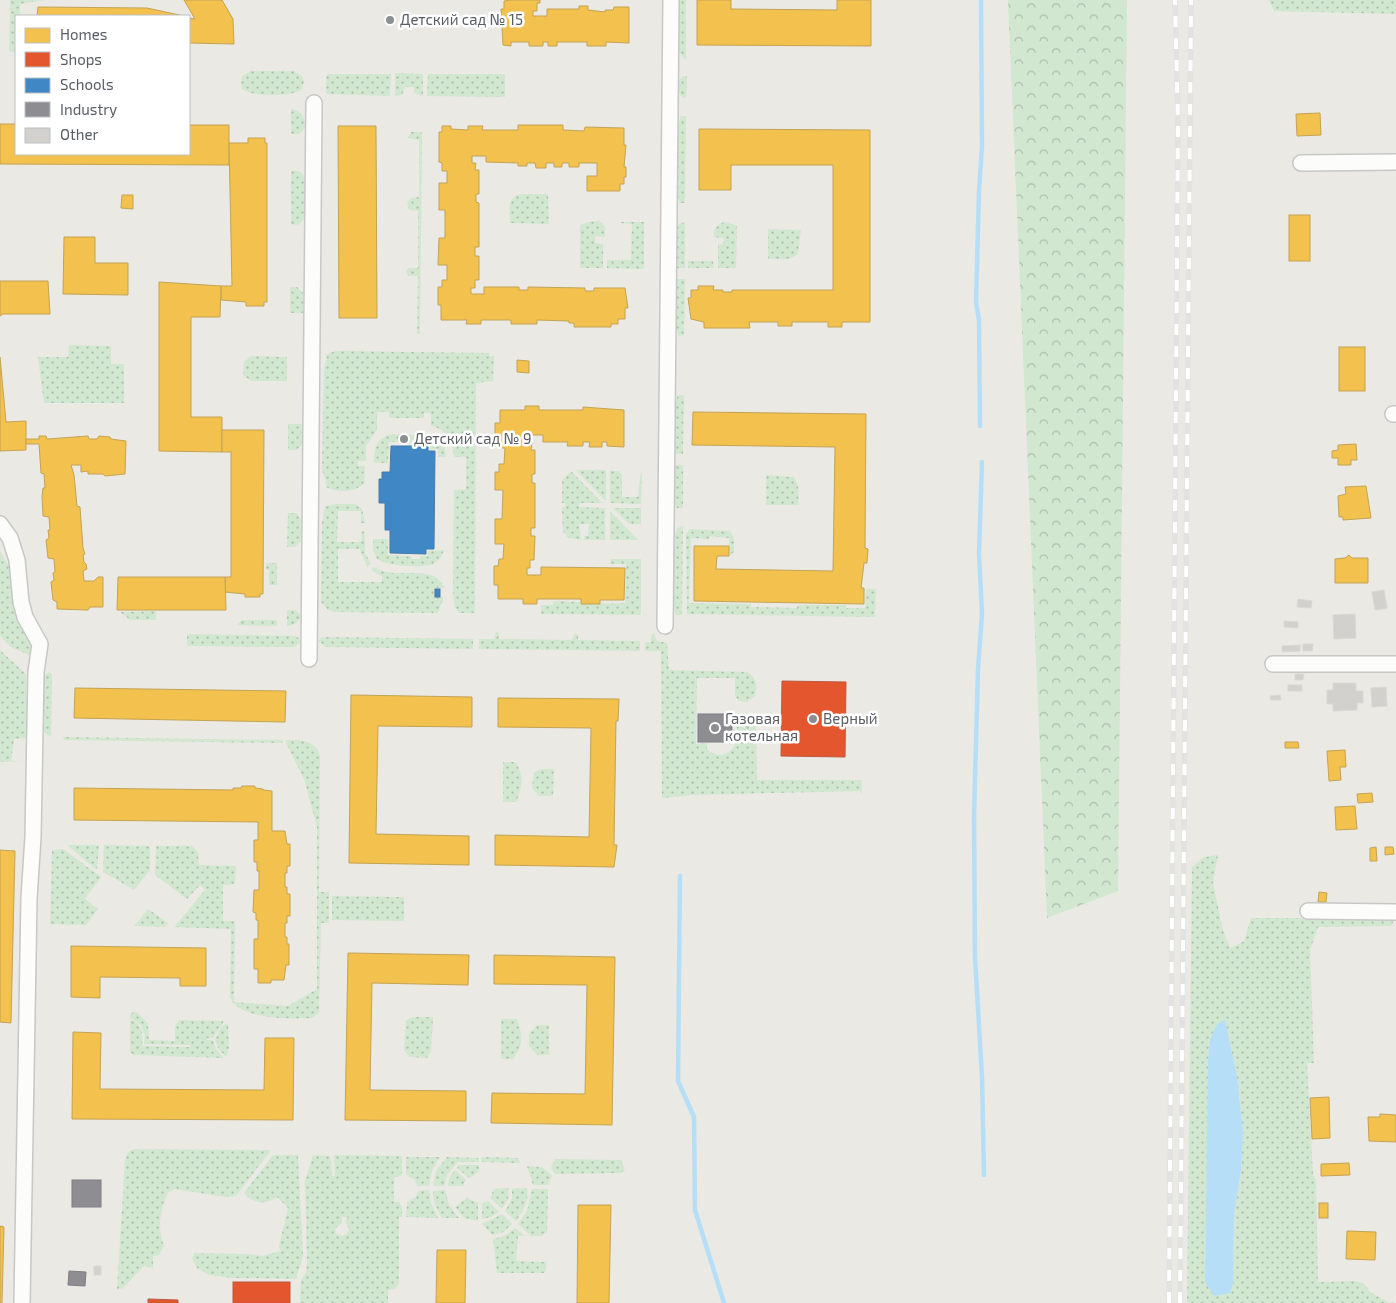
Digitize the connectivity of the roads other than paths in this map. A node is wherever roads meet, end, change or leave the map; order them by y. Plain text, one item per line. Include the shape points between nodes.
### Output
1 (671, 0) edge
2 (314, 103) dead end
3 (1396, 162) edge
4 (1301, 163) dead end
5 (0, 524) edge
6 (665, 626) dead end
7 (309, 660) dead end
8 (1273, 664) dead end
9 (1396, 664) edge
10 (1308, 911) dead end
11 (1396, 912) edge
12 (22, 1303) edge

1 - 6 street
2 - 7 street
3 - 4 street
5 - 12 street via 10,538 17,560 20,602 25,617 40,644 36,672 33,837 28,906
8 - 9 street
10 - 11 street

